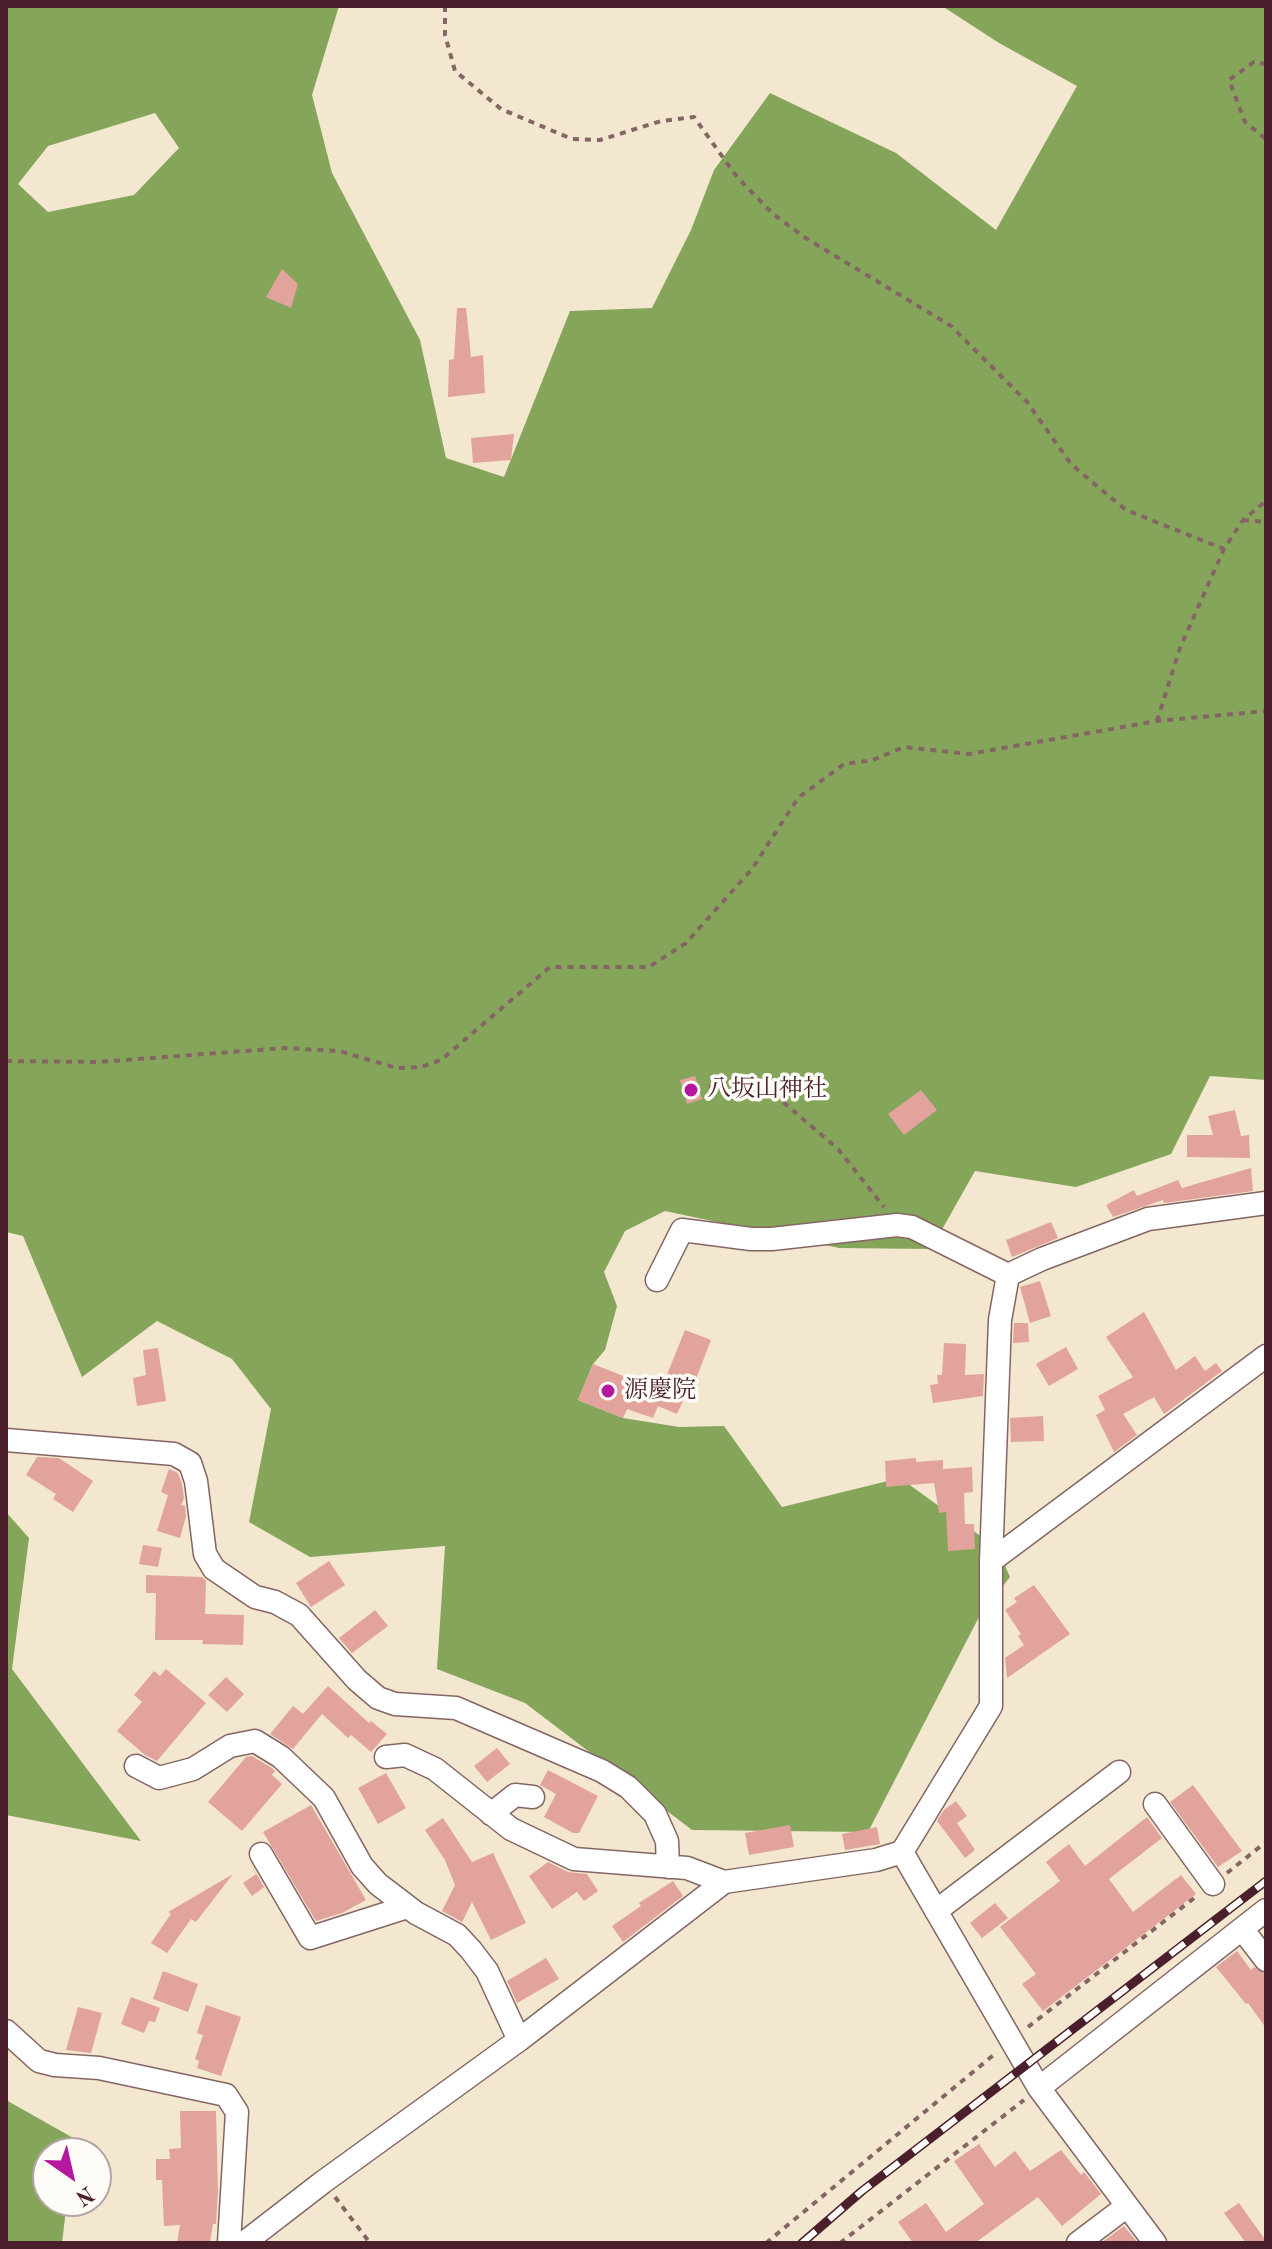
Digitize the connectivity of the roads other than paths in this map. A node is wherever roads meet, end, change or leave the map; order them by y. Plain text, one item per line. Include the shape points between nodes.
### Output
1 (1266, 1203) edge
2 (1008, 1275) junction
3 (657, 1280) dead end
4 (1266, 1356) edge
5 (6, 1440) edge
6 (991, 1561) junction
7 (386, 1757) dead end
8 (136, 1766) dead end
9 (1119, 1772) dead end
10 (533, 1797) dead end
11 (1155, 1804) dead end
12 (491, 1814) junction
13 (902, 1852) junction
14 (261, 1854) dead end
15 (668, 1867) junction
16 (724, 1882) junction
17 (1213, 1884) dead end
18 (407, 1907) junction
19 (1266, 1910) edge
20 (936, 1911) junction
21 (1242, 1929) junction
22 (1266, 1960) edge
23 (6, 2031) edge
24 (519, 2040) junction
25 (1039, 2088) junction
26 (1127, 2206) junction
27 (229, 2243) edge
28 (244, 2243) edge
29 (1078, 2243) edge
30 (1155, 2243) edge

1 - 2 street via 1148,1219
2 - 3 street via 912,1227 897,1225 772,1239 682,1230
2 - 6 street via 1000,1320
4 - 6 street
5 - 15 street via 174,1454 190,1463 205,1554 214,1569 255,1597 299,1615 378,1698 456,1708 628,1787 655,1814 667,1841
6 - 13 street via 991,1706
7 - 12 street via 405,1755 435,1769
8 - 18 street via 159,1778 193,1769 230,1746 255,1741 281,1757 324,1798 362,1866
9 - 20 street
10 - 12 street via 515,1795
11 - 17 street
12 - 15 street via 574,1859
13 - 16 street
13 - 20 street
14 - 18 street via 310,1938
15 - 16 street
16 - 24 street
18 - 24 street via 457,1935 471,1950 487,1971
19 - 21 street
20 - 25 street
21 - 22 street
21 - 25 street
23 - 27 street via 39,2061 226,2095 237,2112
24 - 28 street
25 - 26 street
26 - 29 street
26 - 30 street

